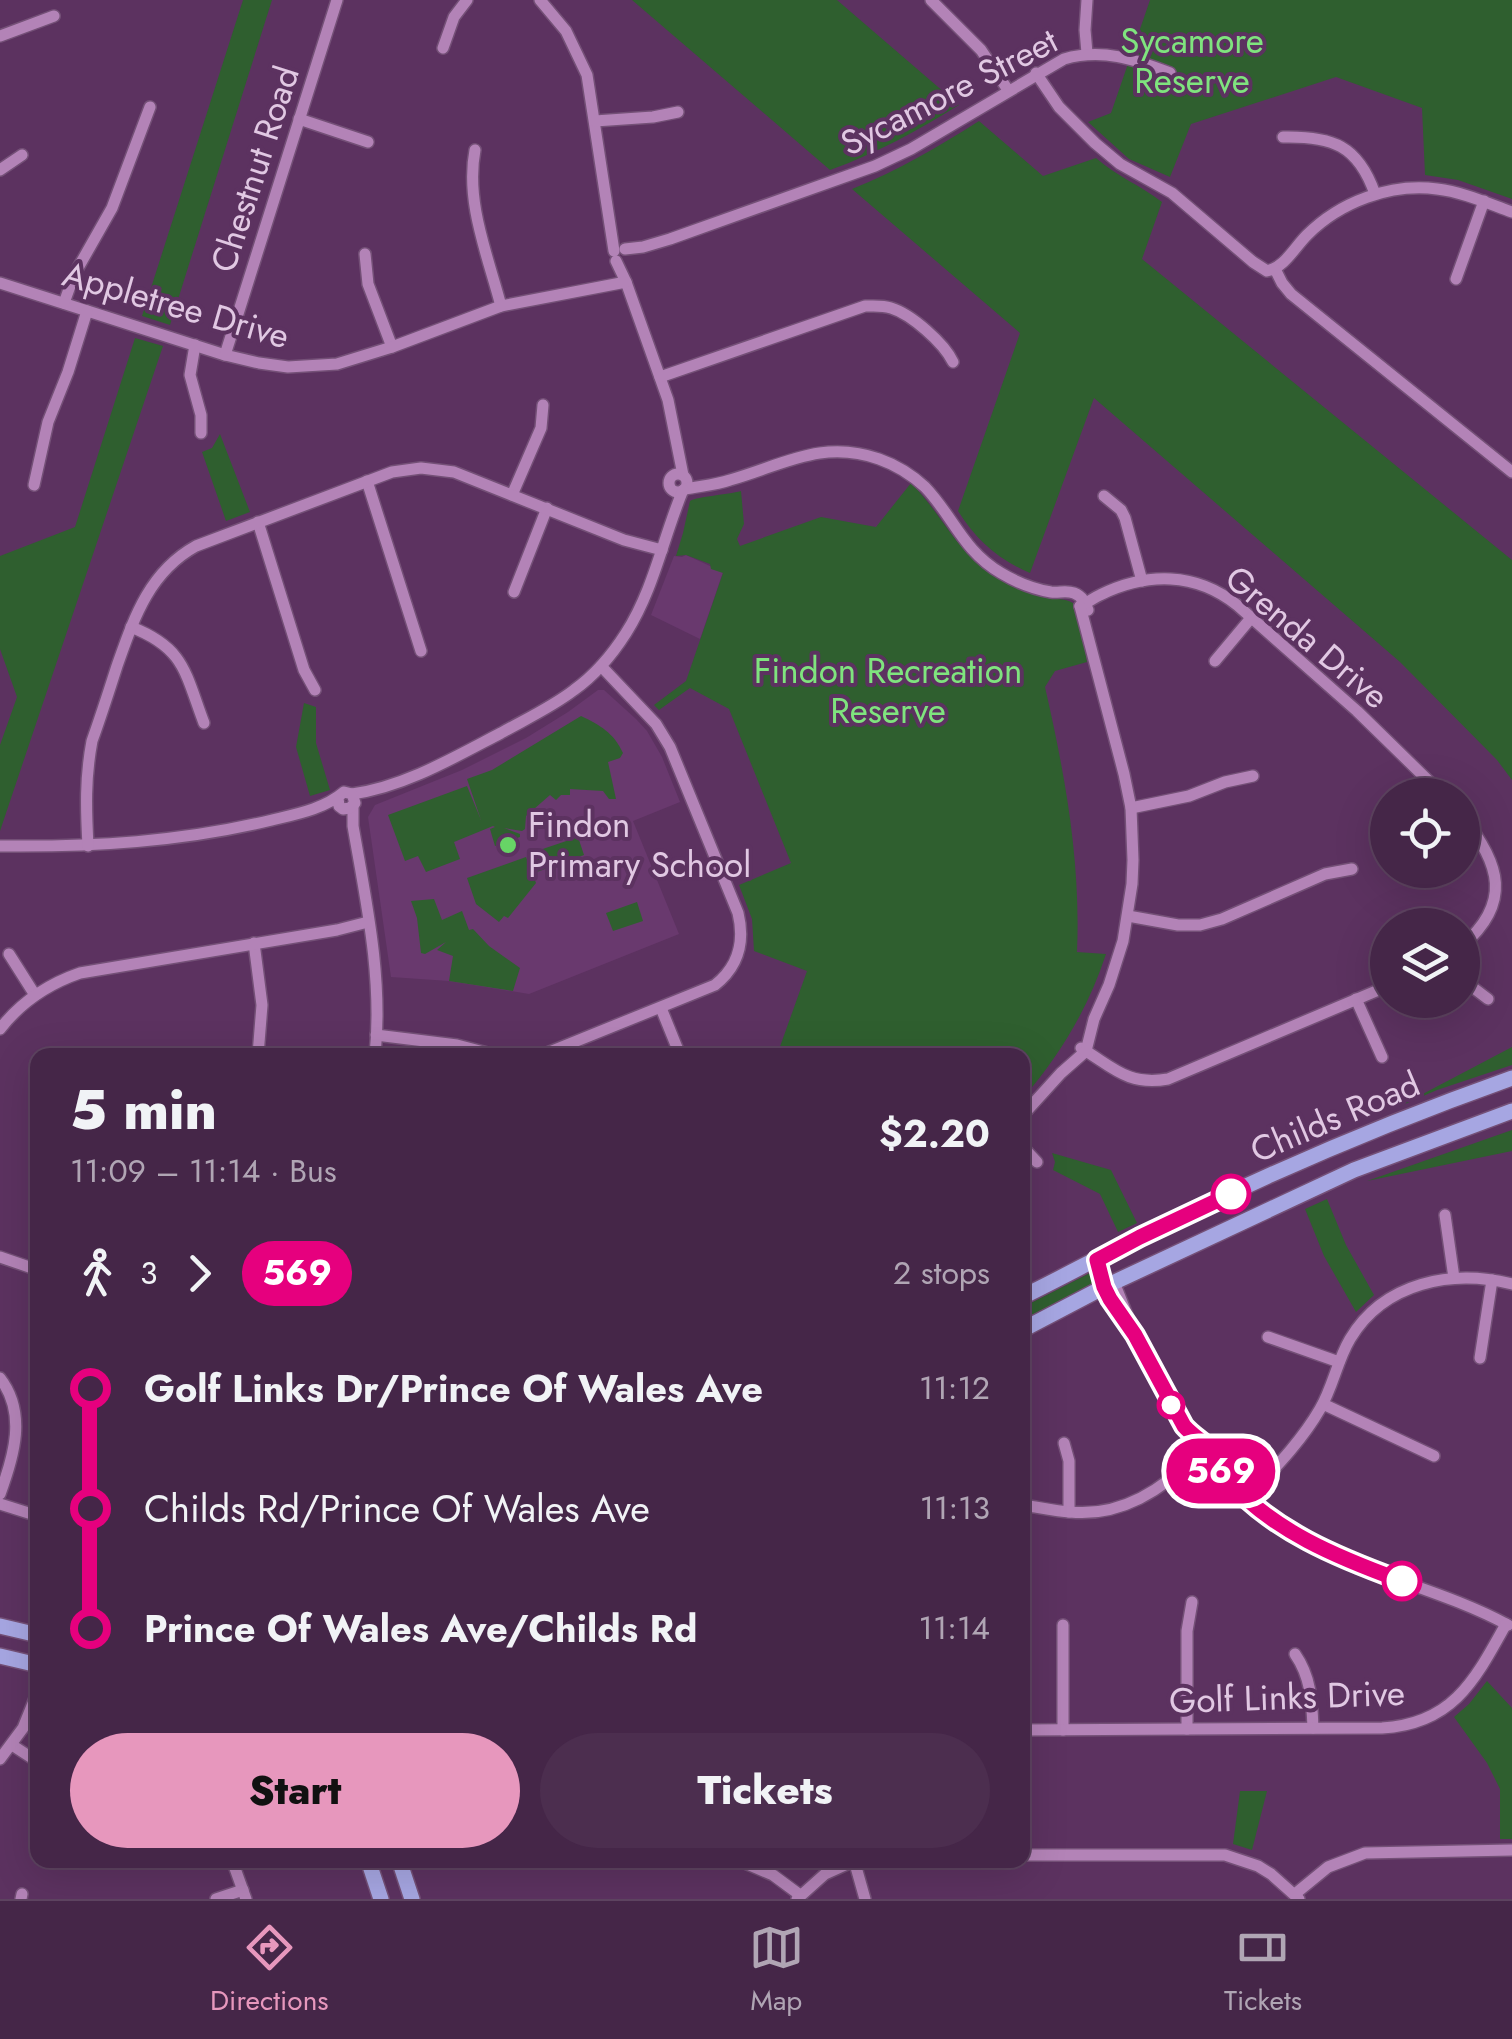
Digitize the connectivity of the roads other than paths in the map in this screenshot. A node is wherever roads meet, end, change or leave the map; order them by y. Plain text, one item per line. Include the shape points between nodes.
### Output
1 (338, 0) edge
2 (467, 0) edge
3 (540, 0) edge
4 (931, 0) edge
5 (1087, 0) edge
6 (54, 16) dead end
7 (0, 36) edge
8 (443, 48) dead end
9 (1087, 54) junction
10 (1170, 72) dead end
11 (1036, 73) junction
12 (1008, 90) junction
13 (150, 107) dead end
14 (678, 112) dead end
15 (299, 119) junction
16 (595, 121) junction
17 (1284, 137) dead end
18 (368, 142) dead end
19 (476, 150) dead end
20 (22, 155) dead end
21 (0, 170) edge
22 (1375, 194) junction
23 (1484, 202) junction
24 (1512, 212) edge
25 (366, 254) dead end
26 (622, 254) junction
27 (1274, 269) junction
28 (1456, 279) dead end
29 (626, 282) junction
30 (0, 283) edge
31 (64, 303) junction
32 (501, 306) junction
33 (87, 311) junction
34 (195, 345) junction
35 (392, 347) junction
36 (225, 354) junction
37 (952, 362) dead end
38 (660, 377) junction
39 (543, 405) dead end
40 (201, 433) dead end
41 (1512, 472) edge
42 (366, 482) junction
43 (680, 483) junction
44 (34, 484) dead end
45 (512, 495) junction
46 (1104, 496) dead end
47 (547, 508) junction
48 (258, 522) junction
49 (661, 554) junction
50 (1142, 581) junction
51 (514, 592) dead end
52 (1083, 603) junction
53 (1251, 618) junction
54 (130, 627) junction
55 (421, 650) dead end
56 (1216, 661) dead end
57 (598, 668) junction
58 (315, 690) dead end
59 (204, 723) dead end
60 (1252, 776) dead end
61 (1426, 778) edge
62 (347, 804) junction
63 (1131, 808) junction
64 (1480, 843) edge
65 (0, 846) edge
66 (88, 846) junction
67 (1352, 869) dead end
68 (1128, 916) junction
69 (369, 925) junction
70 (1480, 932) edge
71 (254, 943) junction
72 (9, 954) dead end
73 (1480, 992) edge
74 (1370, 993) edge
75 (35, 995) junction
76 (1356, 999) junction
77 (1488, 999) dead end
78 (661, 1008) junction
79 (0, 1029) edge
80 (376, 1044) edge
81 (259, 1048) edge
82 (468, 1048) edge
83 (560, 1048) edge
84 (677, 1048) edge
85 (1084, 1050) junction
86 (1382, 1057) dead end
87 (1512, 1078) edge
88 (1030, 1107) edge
89 (1512, 1111) edge
90 (1447, 1135) junction
91 (1030, 1155) edge
92 (1037, 1162) dead end
93 (1305, 1162) junction
94 (1446, 1215) dead end
95 (0, 1257) edge
96 (1097, 1260) junction
97 (30, 1267) edge
98 (1454, 1278) junction
99 (1492, 1280) junction
100 (1512, 1284) edge
101 (1109, 1285) junction
102 (1030, 1294) edge
103 (1030, 1326) edge
104 (1268, 1337) dead end
105 (1480, 1358) dead end
106 (1340, 1362) junction
107 (0, 1378) edge
108 (1322, 1404) junction
109 (1064, 1443) dead end
110 (1202, 1454) junction
111 (1434, 1456) dead end
112 (0, 1494) edge
113 (1247, 1498) junction
114 (0, 1504) edge
115 (1030, 1506) edge
116 (1068, 1512) junction
117 (30, 1513) edge
118 (1192, 1602) dead end
119 (0, 1626) edge
120 (1063, 1626) dead end
121 (1509, 1626) edge
122 (30, 1634) edge
123 (1295, 1654) dead end
124 (0, 1656) edge
125 (30, 1664) edge
126 (30, 1713) edge
127 (1313, 1728) junction
128 (1187, 1729) junction
129 (1030, 1730) edge
130 (1063, 1730) junction
131 (12, 1745) junction
132 (30, 1757) edge
133 (0, 1759) edge
134 (1512, 1850) edge
135 (1030, 1855) edge
136 (235, 1868) edge
137 (371, 1868) edge
138 (402, 1868) edge
139 (757, 1868) edge
140 (838, 1868) edge
141 (857, 1868) edge
142 (244, 1895) edge
143 (1297, 1896) edge
144 (798, 1897) edge
145 (216, 1899) edge
146 (381, 1899) edge
147 (412, 1899) edge
148 (865, 1899) edge

1 - 15 street, Chestnut Road
2 - 8 street
3 - 16 street via 582,60
4 - 12 street
5 - 9 street
6 - 7 street
9 - 10 street, Sycamore Street via 1116,55
9 - 11 street, Sycamore Street
11 - 12 street, Sycamore Street
11 - 27 street via 1072,121 1120,164 1172,193 1262,269
12 - 26 street, Sycamore Street via 874,166
13 - 31 street via 112,208
14 - 16 street
15 - 18 street
15 - 36 street, Chestnut Road
16 - 26 street via 612,230
17 - 22 street via 1322,138 1344,147
19 - 32 street via 472,178 480,230
20 - 21 street
22 - 23 street via 1436,189
22 - 27 street via 1320,224
23 - 24 street
23 - 28 street
25 - 35 street via 368,284
26 - 29 street
27 - 41 street via 1291,294
29 - 32 street, Appletree Drive
29 - 38 street
30 - 31 street, Appletree Drive
31 - 33 street, Appletree Drive
32 - 35 street, Appletree Drive
33 - 34 street, Appletree Drive
33 - 44 street
34 - 36 street, Appletree Drive
34 - 40 street via 190,375
35 - 36 street, Appletree Drive via 303,368
37 - 38 street via 908,316 866,306
38 - 43 street via 673,415
39 - 45 street
42 - 45 street via 407,468 435,468
42 - 48 street
42 - 55 street
43 - 49 street
43 - 52 street via 735,479 820,452 870,456 919,482 987,564
45 - 47 street
46 - 50 street via 1125,518
47 - 49 street
47 - 51 street
48 - 54 street via 174,560 152,584
48 - 58 street
49 - 57 street via 635,618
50 - 52 street, Grenda Drive via 1096,591
50 - 53 street, Grenda Drive via 1197,583
52 - 63 street
53 - 56 street
53 - 61 street, Grenda Drive
54 - 59 street via 174,653
54 - 66 street via 92,741
57 - 62 street via 542,711
57 - 78 street via 656,724 670,747 740,922 736,960 722,979
60 - 63 street
62 - 66 street via 198,834
62 - 69 street
63 - 68 street
64 - 70 street via 1499,888
65 - 66 street
67 - 68 street via 1200,925
68 - 85 street
69 - 71 street
69 - 80 street
71 - 75 street via 94,970
71 - 81 street via 262,1005
72 - 75 street
73 - 77 street
74 - 76 street
75 - 79 street
76 - 85 street via 1168,1079 1122,1076
76 - 86 street
78 - 83 street
78 - 84 street
80 - 82 street
85 - 88 street
87 - 93 main road, Childs Road
89 - 90 main road, Childs Road
90 - 93 main road via 1442,1120 1432,1116
90 - 101 main road, Childs Road via 1354,1170
91 - 92 street
93 - 96 main road, Childs Road
94 - 98 street
95 - 97 street
96 - 101 main road
96 - 102 main road, Childs Road
98 - 99 street
98 - 106 street via 1411,1287 1374,1309
99 - 100 street
99 - 105 street
101 - 103 main road, Childs Road
101 - 110 street
104 - 106 street
106 - 108 street
107 - 112 street via 16,1422
108 - 111 street
108 - 113 street
109 - 116 street
110 - 113 street
110 - 116 street via 1124,1506
113 - 121 street via 1321,1548
114 - 117 street
115 - 116 street
118 - 128 street
119 - 122 main road
120 - 130 street
121 - 127 street, Golf Links Drive via 1470,1684 1433,1716 1394,1727
123 - 127 street via 1310,1689
124 - 125 main road
126 - 131 street
127 - 128 street, Golf Links Drive
128 - 130 street, Golf Links Drive
129 - 130 street, Golf Links Drive
131 - 132 street
131 - 133 street
134 - 143 street via 1365,1853 1328,1867
135 - 143 street via 1224,1856 1258,1866
136 - 142 street
137 - 146 main road
138 - 147 main road
139 - 144 street
140 - 144 street
141 - 148 street
142 - 145 street

